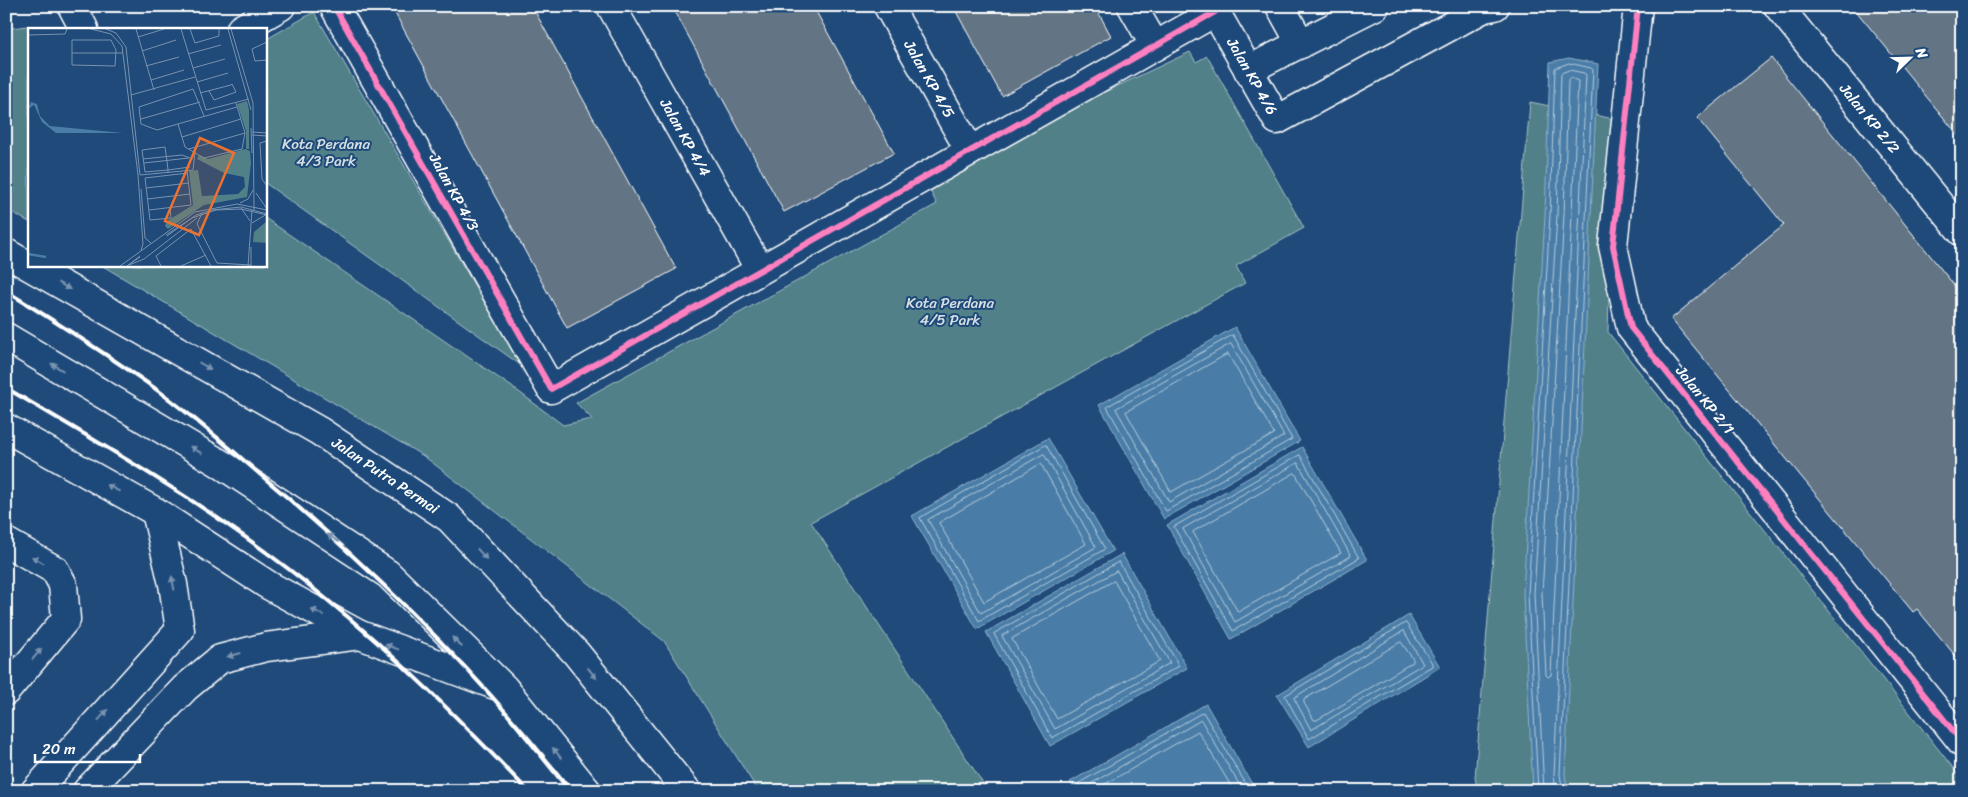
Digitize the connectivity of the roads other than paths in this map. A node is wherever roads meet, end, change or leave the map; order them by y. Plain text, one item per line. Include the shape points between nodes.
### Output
1 (72, 6) edge
2 (281, 6) edge
3 (334, 6) edge
4 (611, 6) edge
5 (888, 6) edge
6 (1132, 6) edge
7 (1280, 6) edge
8 (1375, 6) edge
9 (1495, 6) edge
10 (1778, 6) edge
11 (1634, 7) edge
12 (1214, 9) edge
13 (83, 28) edge
14 (243, 28) edge
15 (1301, 44) junction
16 (1155, 46) junction
17 (1248, 70) junction
18 (970, 151) junction
19 (1962, 232) edge
20 (6, 254) edge
21 (760, 270) junction
22 (6, 337) edge
23 (6, 428) edge
24 (156, 512) junction
25 (6, 542) edge
26 (360, 635) junction
27 (504, 688) junction
28 (6, 691) edge
29 (1962, 742) edge
30 (35, 791) edge
31 (88, 791) edge
32 (588, 791) edge
33 (687, 791) edge

1 - 13 street
2 - 14 street
3 - 21 street, Jalan KP 4/3 via 551,389
4 - 21 street, Jalan KP 4/4
5 - 18 street, Jalan KP 4/5
6 - 16 street
7 - 15 street
8 - 15 street
9 - 17 street, Jalan KP 4/6 via 1484,8 1277,120
10 - 19 street, Jalan KP 2/2
11 - 29 street, Jalan KP 2/1 via 1613,246 1632,328
12 - 16 street
12 - 17 street, Jalan KP 4/6
15 - 17 street
16 - 18 street
18 - 21 street
20 -> 33 street, Jalan Putra Permai via 319,431 449,518 576,653
27 -> 22 street via 388,574 221,464
24 -> 23 street
26 -> 24 street via 268,585
30 -> 24 street via 180,630
28 -> 25 street via 66,619 63,586 55,570
27 -> 26 street
26 -> 31 street via 266,647 220,659 185,688
32 -> 27 street

